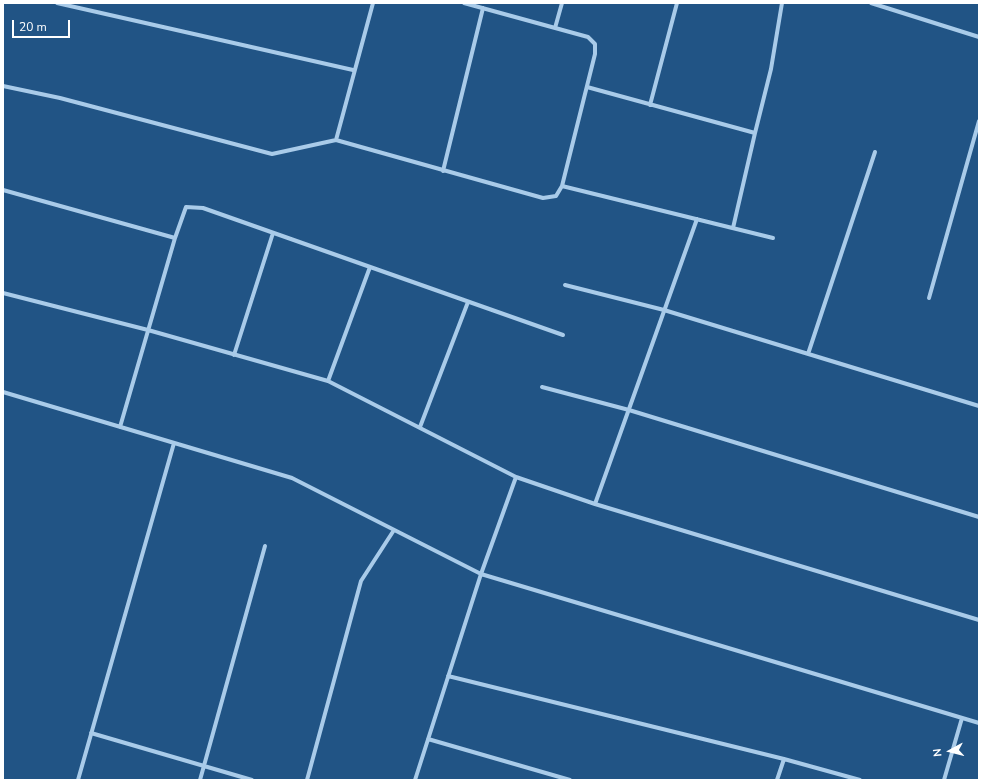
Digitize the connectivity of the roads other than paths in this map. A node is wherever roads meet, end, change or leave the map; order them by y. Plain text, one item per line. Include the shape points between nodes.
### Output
1 (57, 3) edge
2 (373, 3) edge
3 (464, 3) edge
4 (562, 3) edge
5 (677, 3) edge
6 (782, 3) edge
7 (871, 3) edge
8 (483, 8) junction
9 (555, 28) junction
10 (979, 37) edge
11 (353, 70) junction
12 (3, 86) edge
13 (587, 87) junction
14 (650, 104) junction
15 (979, 121) edge
16 (755, 133) junction
17 (336, 140) junction
18 (875, 152) dead end
19 (443, 171) junction
20 (562, 186) junction
21 (3, 190) edge
22 (697, 220) junction
23 (734, 228) junction
24 (273, 233) junction
25 (175, 238) junction
26 (773, 238) dead end
27 (370, 267) junction
28 (565, 285) dead end
29 (3, 293) edge
30 (929, 298) dead end
31 (468, 302) junction
32 (664, 310) junction
33 (148, 330) junction
34 (563, 335) dead end
35 (808, 354) junction
36 (234, 355) junction
37 (328, 381) junction
38 (542, 387) dead end
39 (3, 392) edge
40 (979, 406) edge
41 (629, 410) junction
42 (120, 427) junction
43 (420, 427) junction
44 (174, 443) junction
45 (516, 478) junction
46 (595, 504) junction
47 (979, 517) edge
48 (394, 530) junction
49 (265, 546) dead end
50 (481, 574) junction
51 (979, 620) edge
52 (448, 676) junction
53 (962, 718) junction
54 (979, 723) edge
55 (91, 733) junction
56 (428, 740) junction
57 (784, 759) junction
58 (204, 766) junction
59 (78, 780) edge
60 (200, 780) edge
61 (252, 780) edge
62 (307, 780) edge
63 (415, 780) edge
64 (570, 780) edge
65 (777, 780) edge
66 (860, 780) edge
67 (944, 780) edge

1 - 11 street
2 - 11 street
3 - 8 street
4 - 9 street
5 - 14 street
6 - 16 street via 771,69
7 - 10 street
8 - 9 street
8 - 19 street
9 - 13 street via 588,37 595,44
11 - 17 street
12 - 17 street via 60,98 272,154
13 - 14 street
13 - 20 street
14 - 16 street
15 - 30 street
16 - 23 street
17 - 19 street
18 - 35 street
19 - 20 street via 543,198 556,196
20 - 22 street
21 - 25 street
22 - 23 street
22 - 32 street
23 - 26 street
24 - 25 street via 203,208 186,207
24 - 27 street
24 - 36 street
25 - 33 street
27 - 31 street
27 - 37 street
28 - 32 street
29 - 33 street
31 - 34 street
31 - 43 street
32 - 35 street
32 - 41 street
33 - 36 street
33 - 42 street
35 - 40 street
36 - 37 street
37 - 43 street
38 - 41 street
39 - 42 street
41 - 46 street
41 - 47 street
42 - 44 street
43 - 45 street
44 - 48 street via 292,478
44 - 55 street
45 - 46 street
45 - 50 street
46 - 51 street
48 - 50 street
48 - 62 street via 361,581
49 - 58 street
50 - 52 street
50 - 53 street
52 - 56 street
52 - 57 street
53 - 54 street
53 - 67 street
55 - 58 street
55 - 59 street
56 - 63 street
56 - 64 street
57 - 65 street
57 - 66 street
58 - 60 street
58 - 61 street

